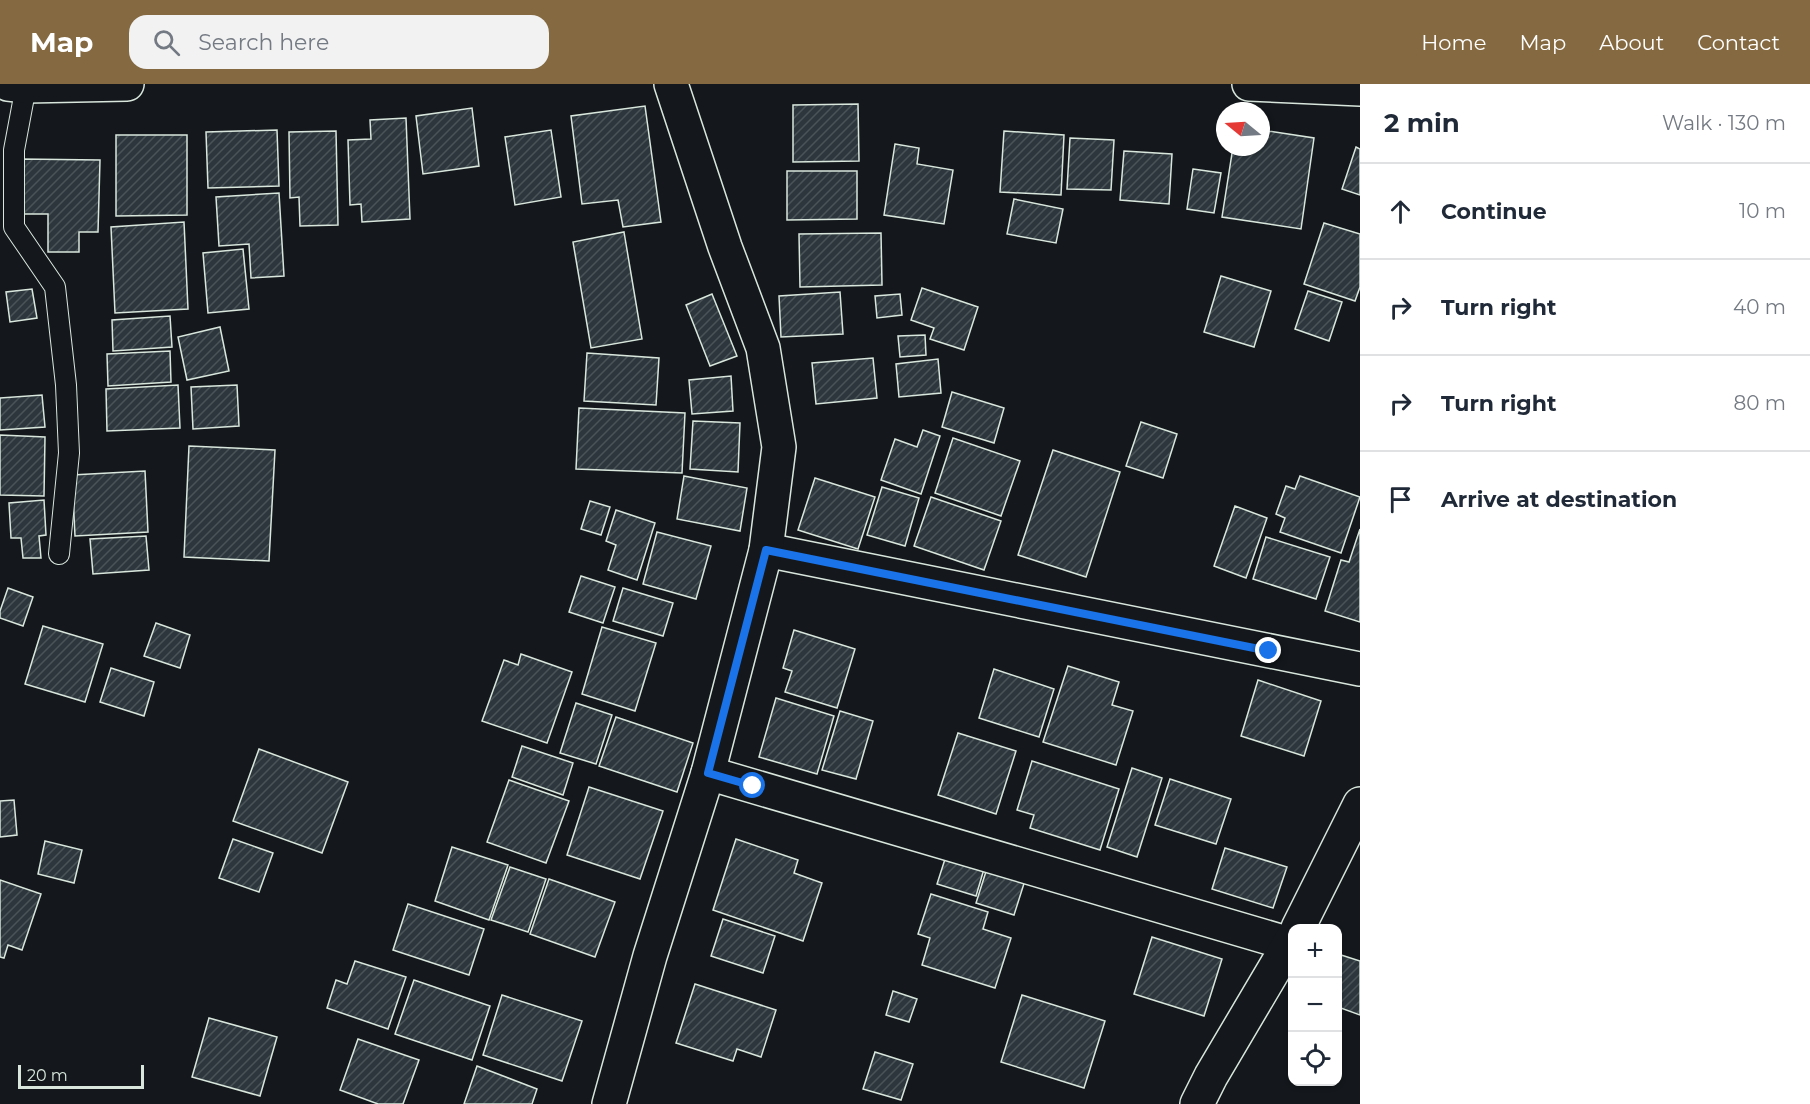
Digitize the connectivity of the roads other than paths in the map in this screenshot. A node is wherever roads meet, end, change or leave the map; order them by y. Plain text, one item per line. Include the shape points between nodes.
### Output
1 (127, 84) edge
2 (670, 84) edge
3 (1250, 84) edge
4 (17, 85) edge
5 (1360, 89) edge
6 (766, 550) junction
7 (59, 555) dead end
8 (1360, 669) edge
9 (708, 773) junction
10 (1360, 804) edge
11 (1300, 924) edge
12 (1288, 935) edge
13 (1288, 947) edge
14 (609, 1104) edge
15 (1197, 1104) edge

1 - 4 street
2 - 6 street via 763,348 779,447
3 - 5 street
4 - 7 lane via 14,227 55,287 66,385 69,453
6 - 8 street
6 - 9 street
9 - 12 street
9 - 14 street via 650,956
10 - 11 street
13 - 15 street

